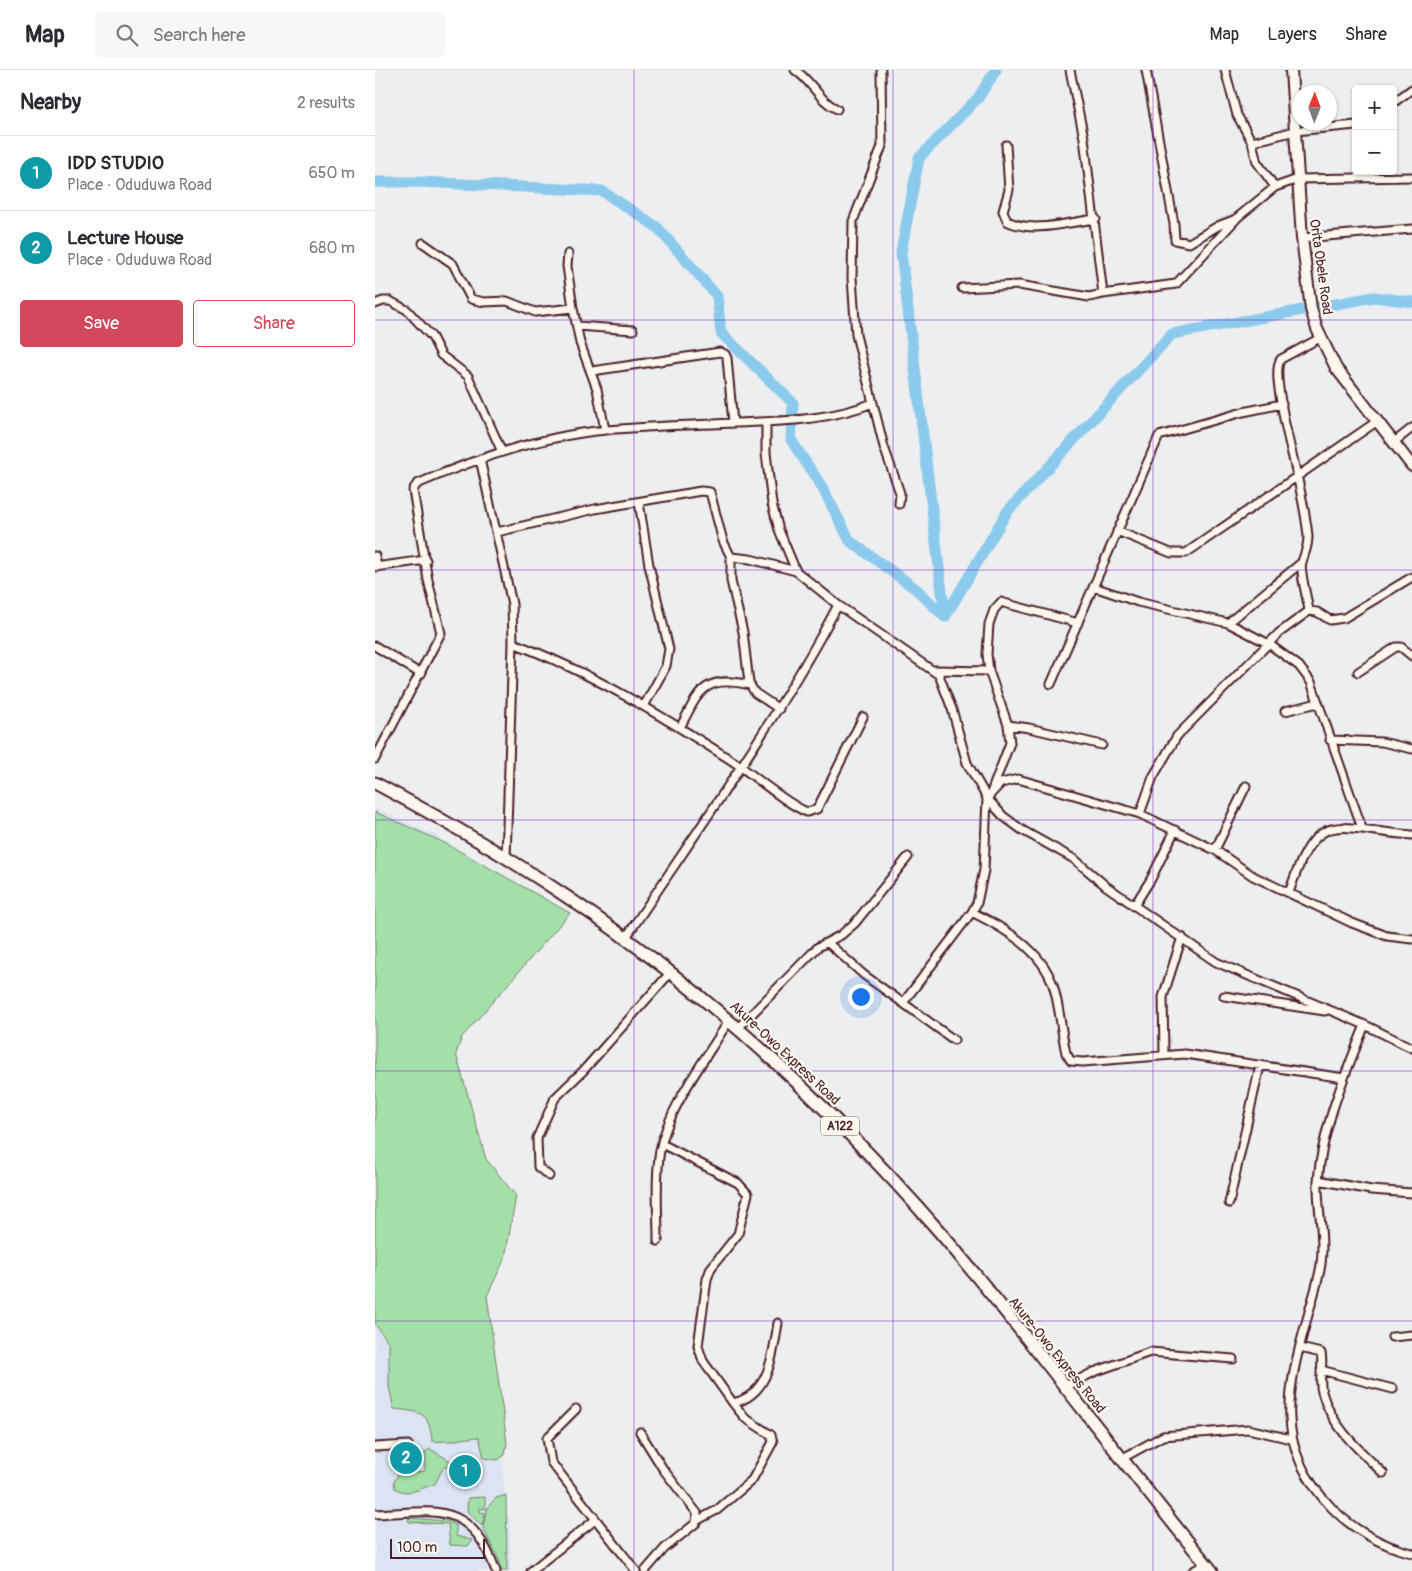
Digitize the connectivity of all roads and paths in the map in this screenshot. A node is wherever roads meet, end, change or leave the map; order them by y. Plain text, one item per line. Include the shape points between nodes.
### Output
1 (795, 70) edge
2 (881, 70) edge
3 (1070, 70) edge
4 (1146, 70) edge
5 (1225, 70) edge
6 (1291, 70) edge
7 (1412, 89) edge
8 (1397, 99) edge
9 (837, 109) dead end
10 (1352, 125) edge
11 (1295, 131) junction
12 (1252, 142) junction
13 (1006, 145) dead end
14 (1412, 177) edge
15 (1298, 179) junction
16 (1275, 187) junction
17 (1239, 218) junction
18 (1096, 219) junction
19 (1412, 230) edge
20 (1302, 238) junction
21 (423, 243) dead end
22 (568, 254) dead end
23 (962, 288) dead end
24 (1103, 294) junction
25 (375, 304) edge
26 (573, 308) junction
27 (577, 326) junction
28 (633, 330) dead end
29 (1320, 338) junction
30 (592, 371) junction
31 (873, 402) junction
32 (1281, 404) junction
33 (766, 422) junction
34 (1376, 422) junction
35 (733, 423) junction
36 (1412, 428) edge
37 (605, 430) junction
38 (1393, 443) junction
39 (502, 452) junction
40 (481, 459) junction
41 (1412, 466) edge
42 (1299, 476) junction
43 (639, 502) junction
44 (899, 504) dead end
45 (497, 532) junction
46 (1117, 532) junction
47 (375, 556) edge
48 (731, 557) junction
49 (426, 560) junction
50 (1301, 563) junction
51 (376, 567) edge
52 (796, 571) junction
53 (1412, 577) edge
54 (1094, 587) junction
55 (838, 605) junction
56 (1309, 611) junction
57 (1228, 623) junction
58 (1079, 624) junction
59 (513, 643) junction
60 (1269, 644) junction
61 (375, 646) edge
62 (1412, 656) edge
63 (934, 670) junction
64 (989, 671) junction
65 (1359, 672) dead end
66 (421, 674) junction
67 (1051, 684) dead end
68 (750, 685) junction
69 (1318, 703) junction
70 (644, 706) junction
71 (779, 709) junction
72 (1285, 711) dead end
73 (863, 717) dead end
74 (1008, 726) junction
75 (680, 728) junction
76 (1330, 740) junction
77 (1102, 745) dead end
78 (1412, 749) edge
79 (375, 760) edge
80 (741, 766) junction
81 (375, 783) edge
82 (1246, 786) dead end
83 (989, 795) junction
84 (1140, 814) junction
85 (1362, 828) junction
86 (1175, 830) junction
87 (1412, 835) edge
88 (1215, 850) junction
89 (907, 857) dead end
90 (506, 858) junction
91 (1289, 893) junction
92 (1134, 906) junction
93 (972, 912) junction
94 (1182, 937) junction
95 (625, 939) junction
96 (1412, 939) edge
97 (828, 944) junction
98 (670, 973) junction
99 (1224, 996) dead end
100 (903, 1003) junction
101 (1335, 1012) junction
102 (1365, 1025) junction
103 (733, 1026) junction
104 (954, 1040) dead end
105 (1412, 1048) edge
106 (1165, 1054) junction
107 (1261, 1066) junction
108 (1343, 1078) junction
109 (662, 1144) junction
110 (549, 1176) dead end
111 (1319, 1180) junction
112 (1412, 1193) edge
113 (1229, 1203) dead end
114 (658, 1241) dead end
115 (777, 1323) dead end
116 (1412, 1335) edge
117 (1392, 1337) dead end
118 (1300, 1348) junction
119 (1233, 1359) dead end
120 (1321, 1370) junction
121 (1064, 1387) junction
122 (1393, 1389) dead end
123 (733, 1403) junction
124 (576, 1409) dead end
125 (640, 1432) dead end
126 (1291, 1439) junction
127 (408, 1445) dead end
128 (375, 1448) edge
129 (1121, 1459) junction
130 (1383, 1472) dead end
131 (375, 1514) edge
132 (595, 1520) junction
133 (698, 1520) junction
134 (1412, 1553) edge
135 (1209, 1568) edge
136 (496, 1571) edge
137 (531, 1571) edge
138 (637, 1571) edge
139 (645, 1571) edge
140 (1193, 1571) edge

1 - 9 street via 829,106
2 - 31 street via 882,146 853,221 855,326
3 - 18 street
4 - 17 street via 1175,240 1189,242
5 - 12 street via 1237,115
6 - 11 main road, Orita Obele Road
7 - 8 street
10 - 11 street
11 - 12 street
11 - 15 main road, Orita Obele Road
12 - 16 street via 1257,162
13 - 18 street via 1009,190 1003,210 1007,221 1021,226 1039,226
14 - 15 street
15 - 16 street
15 - 20 main road, Orita Obele Road
16 - 17 street
17 - 24 street via 1176,284
18 - 24 street
19 - 20 street
20 - 29 main road, Orita Obele Road via 1311,309
21 - 26 street via 453,264 471,298 484,302 503,300 535,312
22 - 26 street
23 - 24 street via 1019,285 1089,297
25 - 39 street via 389,302 407,310 432,336 441,355 468,376
26 - 27 street
27 - 28 street
27 - 30 street via 580,343
29 - 32 street via 1279,361
29 - 34 main road, Orita Obele Road via 1336,368
30 - 35 street via 720,352 727,358
30 - 37 street
31 - 33 street via 804,421
31 - 44 street via 900,494
32 - 42 street
32 - 46 street via 1159,436
33 - 35 street
33 - 52 street via 772,504
34 - 38 main road, Orita Obele Road
34 - 42 street
35 - 37 street
36 - 38 street
37 - 39 street via 541,441
38 - 41 main road, Orita Obele Road
39 - 40 street
40 - 45 street
40 - 49 street via 414,487
42 - 46 street via 1186,553 1171,553
42 - 50 street via 1308,548
43 - 45 street
43 - 48 street via 710,492 723,541
43 - 70 street via 649,565 669,649 666,666
45 - 59 street via 512,604
46 - 54 street
47 - 51 street
48 - 52 street
48 - 68 street via 731,581 743,632
49 - 51 street
49 - 66 street via 441,633
50 - 56 street
50 - 57 street
52 - 55 street
53 - 56 street via 1344,618 1330,620
54 - 57 street via 1138,602
54 - 58 street
55 - 63 street
55 - 71 street
56 - 60 street
57 - 60 street
58 - 64 street via 1001,602 994,610 987,637
58 - 67 street
59 - 70 street via 536,651
59 - 90 street
60 - 69 street via 1306,673
60 - 84 street via 1177,736 1153,777
61 - 66 street
62 - 65 street via 1396,646
63 - 64 street
63 - 83 street via 946,692 967,763
64 - 74 street
66 - 79 street
68 - 71 street via 755,693
68 - 75 street via 722,681 703,690 696,696
69 - 72 street
69 - 76 street
70 - 75 street
71 - 80 street
73 - 80 street via 813,812 801,810
74 - 77 street
74 - 83 street via 1009,750
75 - 80 street
76 - 78 street via 1382,742
76 - 85 street
80 - 95 street
81 - 90 highway, Akure-Owo Express Road / A122
82 - 88 street
83 - 84 street via 1001,783 1018,779
83 - 92 street via 1016,826 1074,859
83 - 93 street via 984,870
84 - 86 street
85 - 87 street
85 - 91 street via 1331,828 1314,838 1303,856
86 - 88 street
86 - 92 street
88 - 91 street via 1247,873
89 - 97 street via 869,908 841,936
90 - 95 highway, Akure-Owo Express Road / A122
91 - 96 street via 1387,936
92 - 94 street
93 - 100 street
93 - 106 street via 1006,929 1045,968 1055,993 1066,1053 1071,1061
94 - 101 street via 1216,962
94 - 106 street via 1163,997
95 - 98 highway, Akure-Owo Express Road / A122
97 - 100 street
97 - 103 street via 818,947
98 - 103 highway, Akure-Owo Express Road / A122
98 - 110 street via 555,1098 539,1132 536,1147 538,1167
99 - 101 street
100 - 104 street
101 - 102 street
102 - 105 street
102 - 108 street
103 - 109 street via 674,1113
103 - 121 highway, Akure-Owo Express Road / A122 via 822,1107 938,1230
106 - 107 street via 1212,1056
107 - 108 street
107 - 113 street
108 - 111 street via 1327,1128
109 - 114 street
109 - 123 street via 737,1183 748,1194 738,1234 714,1262 707,1279 698,1346 703,1361
111 - 112 street via 1371,1190
111 - 118 street via 1322,1263
115 - 123 street via 771,1366 764,1379 747,1398
116 - 117 street
118 - 120 street via 1321,1353
118 - 126 street via 1290,1407
119 - 121 street via 1150,1352 1115,1363
120 - 122 street
120 - 130 street via 1321,1391 1339,1426 1355,1447
121 - 129 highway, Akure-Owo Express Road / A122
123 - 133 street via 745,1418 771,1435 773,1442 752,1480 717,1510
124 - 132 street via 552,1431 547,1438 547,1448 551,1462
125 - 133 street via 697,1513
126 - 129 street via 1248,1429 1163,1436
126 - 134 street via 1304,1473 1338,1514 1380,1542
127 - 128 street
129 - 135 highway, Akure-Owo Express Road / A122
131 - 136 street via 433,1512 464,1520 480,1539
132 - 137 street
132 - 138 street
133 - 139 street via 665,1548
135 - 140 street

